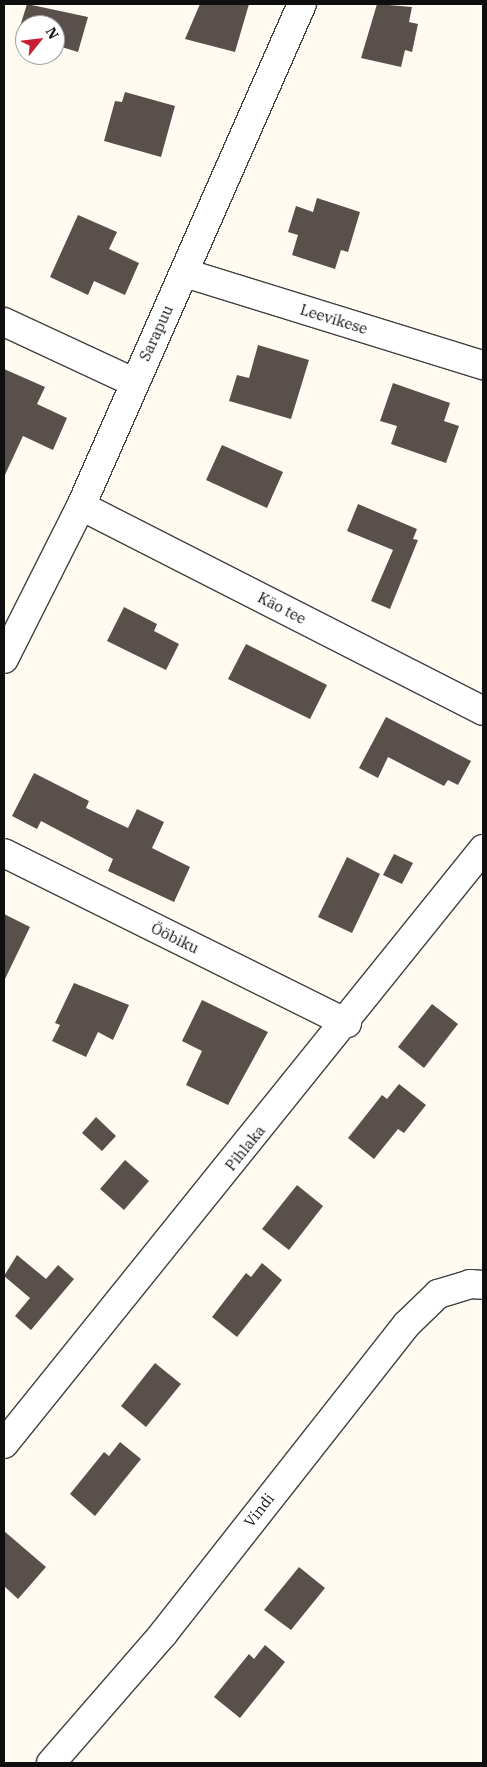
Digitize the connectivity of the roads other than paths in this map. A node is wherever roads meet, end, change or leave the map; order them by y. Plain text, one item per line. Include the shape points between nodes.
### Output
1 (302, 4) edge
2 (184, 273) junction
3 (4, 322) edge
4 (483, 365) edge
5 (133, 382) junction
6 (81, 506) junction
7 (6, 650) edge
8 (483, 711) edge
9 (483, 849) edge
10 (4, 853) edge
11 (347, 1023) junction
12 (483, 1285) edge
13 (4, 1444) edge
14 (51, 1763) edge

1 - 2 street, Sarapuu
2 - 4 street, Leevikese
2 - 5 street, Sarapuu
3 - 5 street
5 - 6 street, Sarapuu
6 - 7 street, Sarapuu
6 - 8 street, Käo tee
9 - 11 street, Pihlaka
10 - 11 street, Ööbiku
11 - 13 street, Pihlaka
12 - 14 street, Vindi via 470,1284 438,1294 406,1325 163,1634

